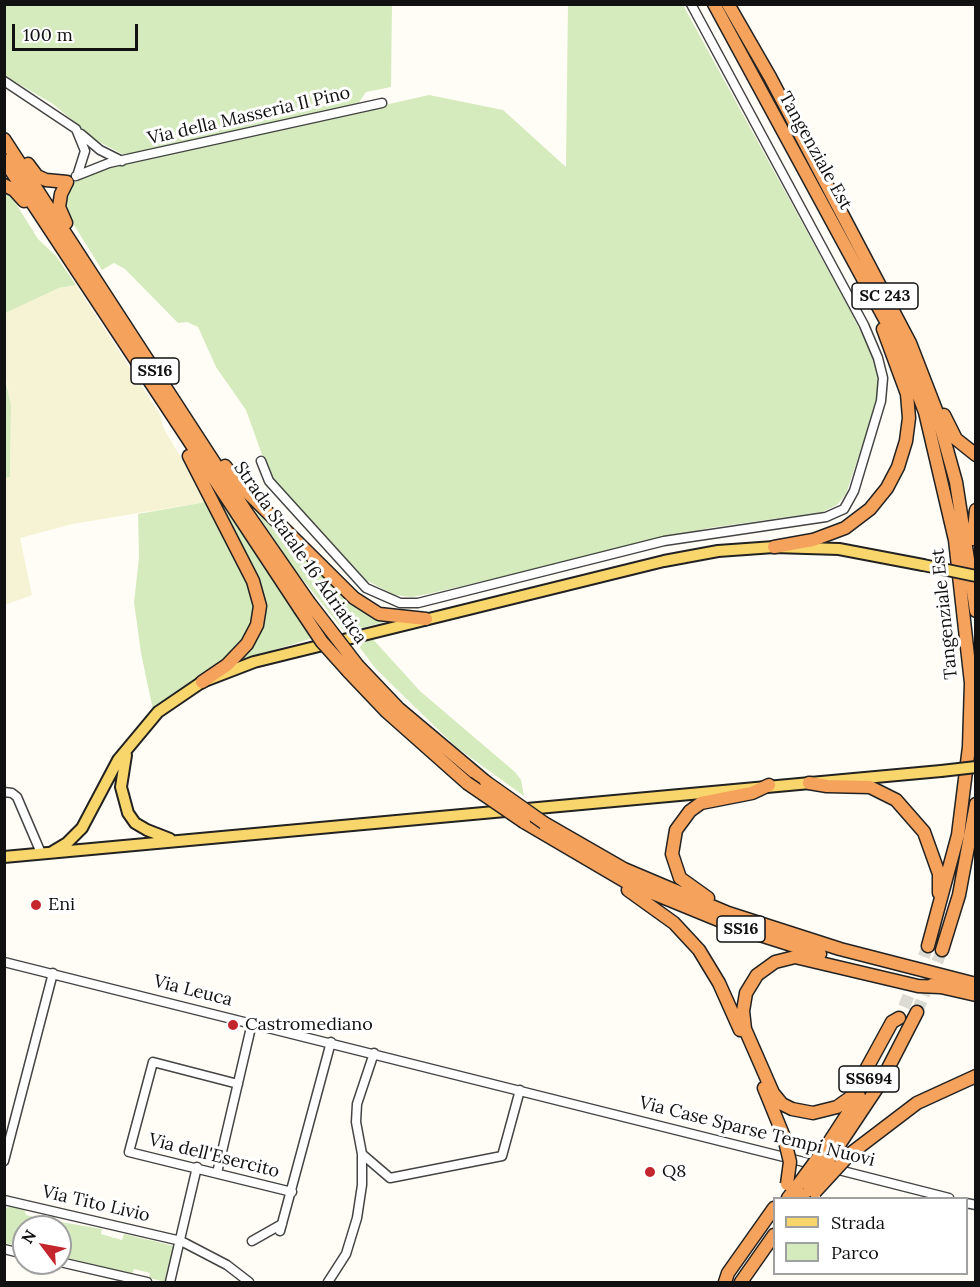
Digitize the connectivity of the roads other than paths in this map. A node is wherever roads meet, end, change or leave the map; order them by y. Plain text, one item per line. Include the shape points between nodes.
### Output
1 (690, 4) edge
2 (714, 4) edge
3 (728, 4) edge
4 (4, 81) edge
5 (382, 103) dead end
6 (4, 132) edge
7 (80, 134) junction
8 (4, 139) edge
9 (4, 160) edge
10 (122, 161) junction
11 (72, 179) junction
12 (4, 185) edge
13 (56, 243) junction
14 (97, 283) junction
15 (867, 283) junction
16 (910, 343) junction
17 (182, 424) junction
18 (975, 455) edge
19 (261, 461) dead end
20 (975, 510) edge
21 (774, 547) junction
22 (975, 567) edge
23 (975, 576) edge
24 (975, 611) edge
25 (426, 619) junction
26 (353, 668) junction
27 (202, 682) junction
28 (140, 731) junction
29 (975, 767) edge
30 (809, 783) junction
31 (769, 785) junction
32 (4, 792) edge
33 (975, 804) edge
34 (542, 828) junction
35 (179, 841) junction
36 (47, 853) junction
37 (4, 857) edge
38 (942, 950) tunnel mouth
39 (4, 962) edge
40 (898, 965) junction
41 (53, 973) junction
42 (975, 984) edge
43 (940, 987) junction
44 (975, 995) edge
45 (917, 1012) tunnel mouth
46 (252, 1023) junction
47 (331, 1042) junction
48 (374, 1053) junction
49 (975, 1076) edge
50 (238, 1084) junction
51 (520, 1090) junction
52 (831, 1147) junction
53 (363, 1154) junction
54 (4, 1161) edge
55 (197, 1167) junction
56 (217, 1173) junction
57 (804, 1189) edge
58 (292, 1192) junction
59 (783, 1197) edge
60 (790, 1197) edge
61 (945, 1197) edge
62 (4, 1200) edge
63 (773, 1209) edge
64 (773, 1218) edge
65 (773, 1237) edge
66 (181, 1241) junction
67 (252, 1241) dead end
68 (773, 1247) edge
69 (72, 1265) edge
70 (744, 1279) edge
71 (147, 1282) edge
72 (170, 1282) edge
73 (249, 1282) edge
74 (328, 1282) edge
75 (726, 1282) edge

1 - 19 street via 878,358 883,378 881,401 854,491 844,509 826,518 664,542 418,603 400,603 366,588 269,481
2 - 15 highway, Tangenziale Est
3 - 16 highway, Tangenziale Est / SC 243
4 - 7 street via 54,112
5 - 10 street, Via della Masseria Il Pino
6 - 11 highway via 37,176 54,182
7 - 10 street
7 - 11 street via 84,159
8 - 14 highway, Strada Statale 16 Adriatica / SS16
9 - 13 highway, Strada Statale 16 Adriatica / SS16
10 - 11 street, Via della Masseria Il Pino
11 - 14 highway via 60,201 61,214 93,267
12 - 13 highway via 20,196
13 - 17 highway, Strada Statale 16 Adriatica / SS16
14 - 17 highway, Strada Statale 16 Adriatica / SS16
15 - 21 highway via 907,394 909,418 901,458 887,488 870,509 845,528 813,540
15 - 30 highway, Tangenziale Est via 901,349 925,412 955,540 965,615 971,683 966,784 958,835 928,946 925,939 939,890 939,874 932,849 916,821 882,791
16 - 18 highway via 919,354 956,439
16 - 24 highway, Tangenziale Est / SC 243 via 936,410 956,482
17 - 25 highway via 195,426 238,483 354,598 379,614
17 - 26 highway, Strada Statale 16 Adriatica / SS16, bridge via 304,605
17 - 27 highway via 179,437 253,580 260,606 258,625 248,644
20 - 22 highway
21 - 23 main road, bridge via 839,549
21 - 25 main road via 718,551 664,561
25 - 27 main road via 275,655
26 - 34 highway, Strada Statale 16 Adriatica / SS16, bridge
26 - 34 highway, Strada Statale 16 Adriatica / SS16, bridge via 419,742 467,783 524,822
27 - 28 main road via 171,702
28 - 35 main road via 124,760 124,803 135,823
28 - 36 main road via 118,760 82,828 67,843
29 - 30 main road, bridge
30 - 31 main road
31 - 35 main road
31 - 40 highway via 752,793 701,803 690,811 672,842 674,865 680,878 702,896
32 - 36 street via 17,797
33 - 38 highway via 959,895
34 - 40 highway, Strada Statale 16 Adriatica / SS16 via 624,869 728,913
34 - 43 highway, Strada Statale 16 Adriatica / SS16 via 628,883 738,928
34 - 57 highway, bridge via 549,845 660,911 688,937 710,967
35 - 36 main road
36 - 37 main road
39 - 41 street, Via Leuca
40 - 42 highway, Strada Statale 16 Adriatica / SS16
41 - 46 street, Via Leuca
41 - 54 street
43 - 44 highway, Strada Statale 16 Adriatica / SS16
43 - 52 highway, SS694 via 918,986 795,957 775,962 757,975 746,993 745,1029 772,1093 792,1109 813,1113 837,1107 851,1097 892,1022 902,1012
45 - 52 highway, SS694 via 881,1082
46 - 47 street, Via Leuca
46 - 50 street
47 - 48 street, Via Leuca
47 - 58 street
48 - 51 street, Via Leuca
48 - 53 street via 357,1104 356,1122
49 - 57 highway, bridge via 917,1103
50 - 55 street, Via dell'Esercito via 153,1062 129,1152
50 - 56 street
51 - 53 street via 502,1156 390,1178
51 - 61 street, Via Case Sparse Tempi Nuovi
52 - 57 highway, SS694, bridge
53 - 74 street via 357,1218 346,1254
55 - 56 street, Via dell'Esercito
55 - 66 street
56 - 58 street, Via dell'Esercito
57 - 59 highway
57 - 60 highway, SS694
58 - 67 street via 281,1227
62 - 66 street, Via Tito Livio
63 - 75 highway via 728,1273
64 - 75 highway
65 - 70 highway
66 - 72 street
66 - 73 street, Via Tito Livio via 227,1265
68 - 70 highway
69 - 71 street

